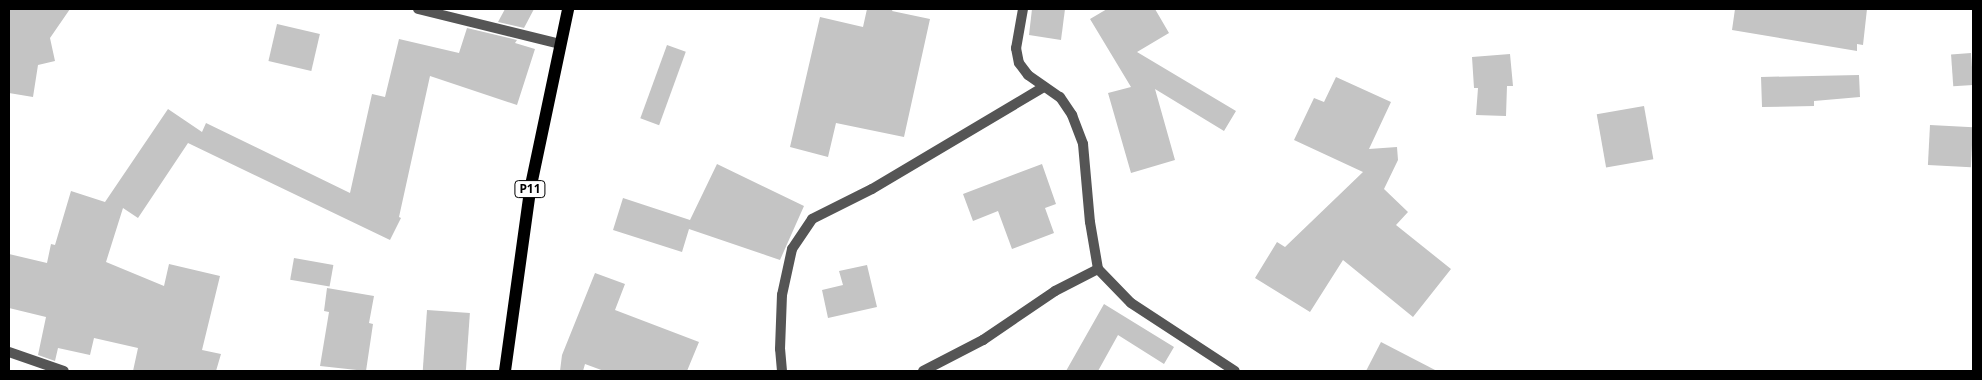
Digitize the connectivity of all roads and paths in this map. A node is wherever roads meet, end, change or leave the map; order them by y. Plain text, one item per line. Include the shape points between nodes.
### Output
1 (418, 9) edge
2 (568, 9) edge
3 (1023, 9) edge
4 (561, 44) junction
5 (1044, 87) junction
6 (1098, 269) junction
7 (9, 352) edge
8 (64, 371) edge
9 (505, 371) edge
10 (782, 371) edge
11 (923, 371) edge
12 (1235, 371) edge

1 - 4 street
2 - 4 main road, P11
3 - 5 street via 1016,48 1019,63
4 - 9 main road, P11 via 530,190
5 - 6 street via 1060,97 1072,115 1083,144
5 - 10 street via 872,189 812,218 792,249 782,294
6 - 11 street via 1054,291 983,340
6 - 12 street via 1131,303
7 - 8 street

